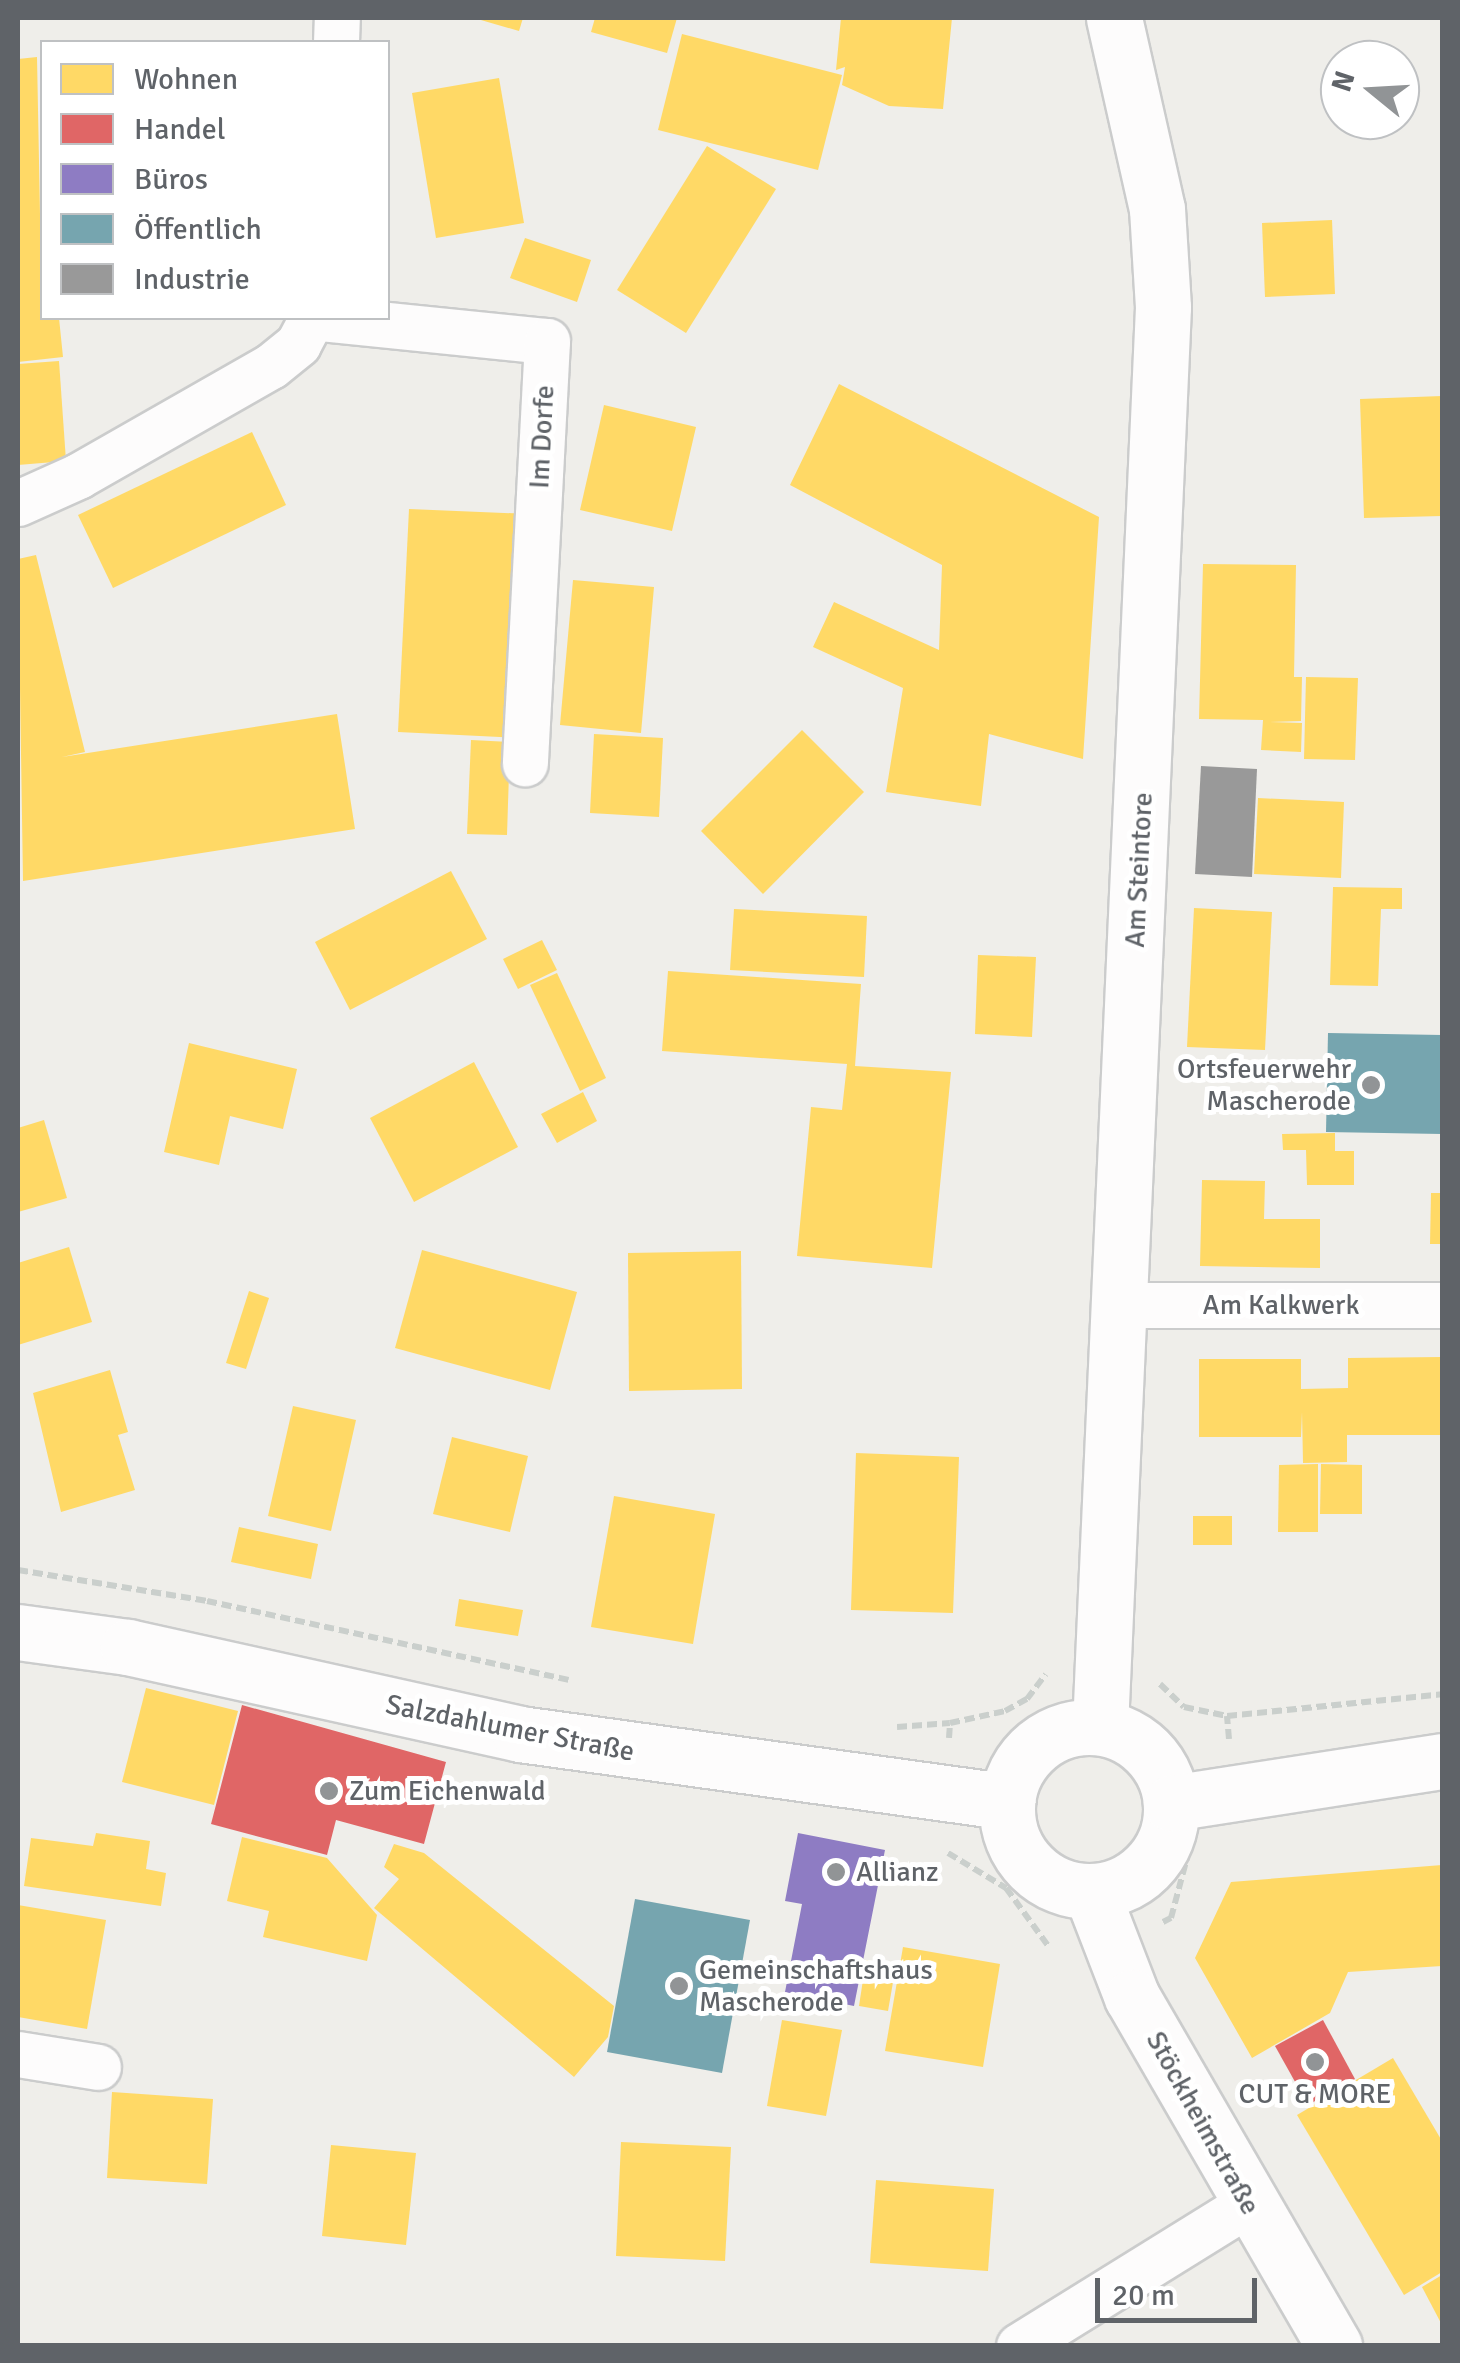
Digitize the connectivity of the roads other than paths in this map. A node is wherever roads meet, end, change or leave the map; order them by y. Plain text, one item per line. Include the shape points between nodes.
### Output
1 (1114, 18) edge
2 (314, 320) edge
3 (335, 320) edge
4 (18, 503) edge
5 (525, 763) dead end
6 (1119, 1305) junction
7 (1442, 1305) edge
8 (18, 1632) edge
9 (1100, 1727) junction
10 (1442, 1761) edge
11 (1007, 1802) junction
12 (1172, 1804) junction
13 (1092, 1892) junction
14 (18, 2054) edge
15 (98, 2067) dead end
16 (1248, 2204) junction
17 (1019, 2346) edge
18 (1334, 2346) edge

1 - 6 main road, Am Steintore via 1158,208 1162,307
2 - 4 street, Im Dorfe via 298,344 270,366
3 - 5 street, Im Dorfe via 547,341
6 - 7 street, Am Kalkwerk
6 - 9 main road, Am Steintore
8 - 11 main road, Salzdahlumer Straße via 128,1647 570,1742
9 - 11 main road via 1078,1727 1037,1744 1012,1780
9 - 12 main road via 1149,1753
10 - 12 main road
11 - 13 main road via 1020,1855 1040,1875
12 - 13 main road via 1158,1854 1118,1886
13 - 16 main road, Stöckheimstraße via 1132,1996
14 - 15 street
16 - 17 street
16 - 18 main road, Stöckheimstraße

